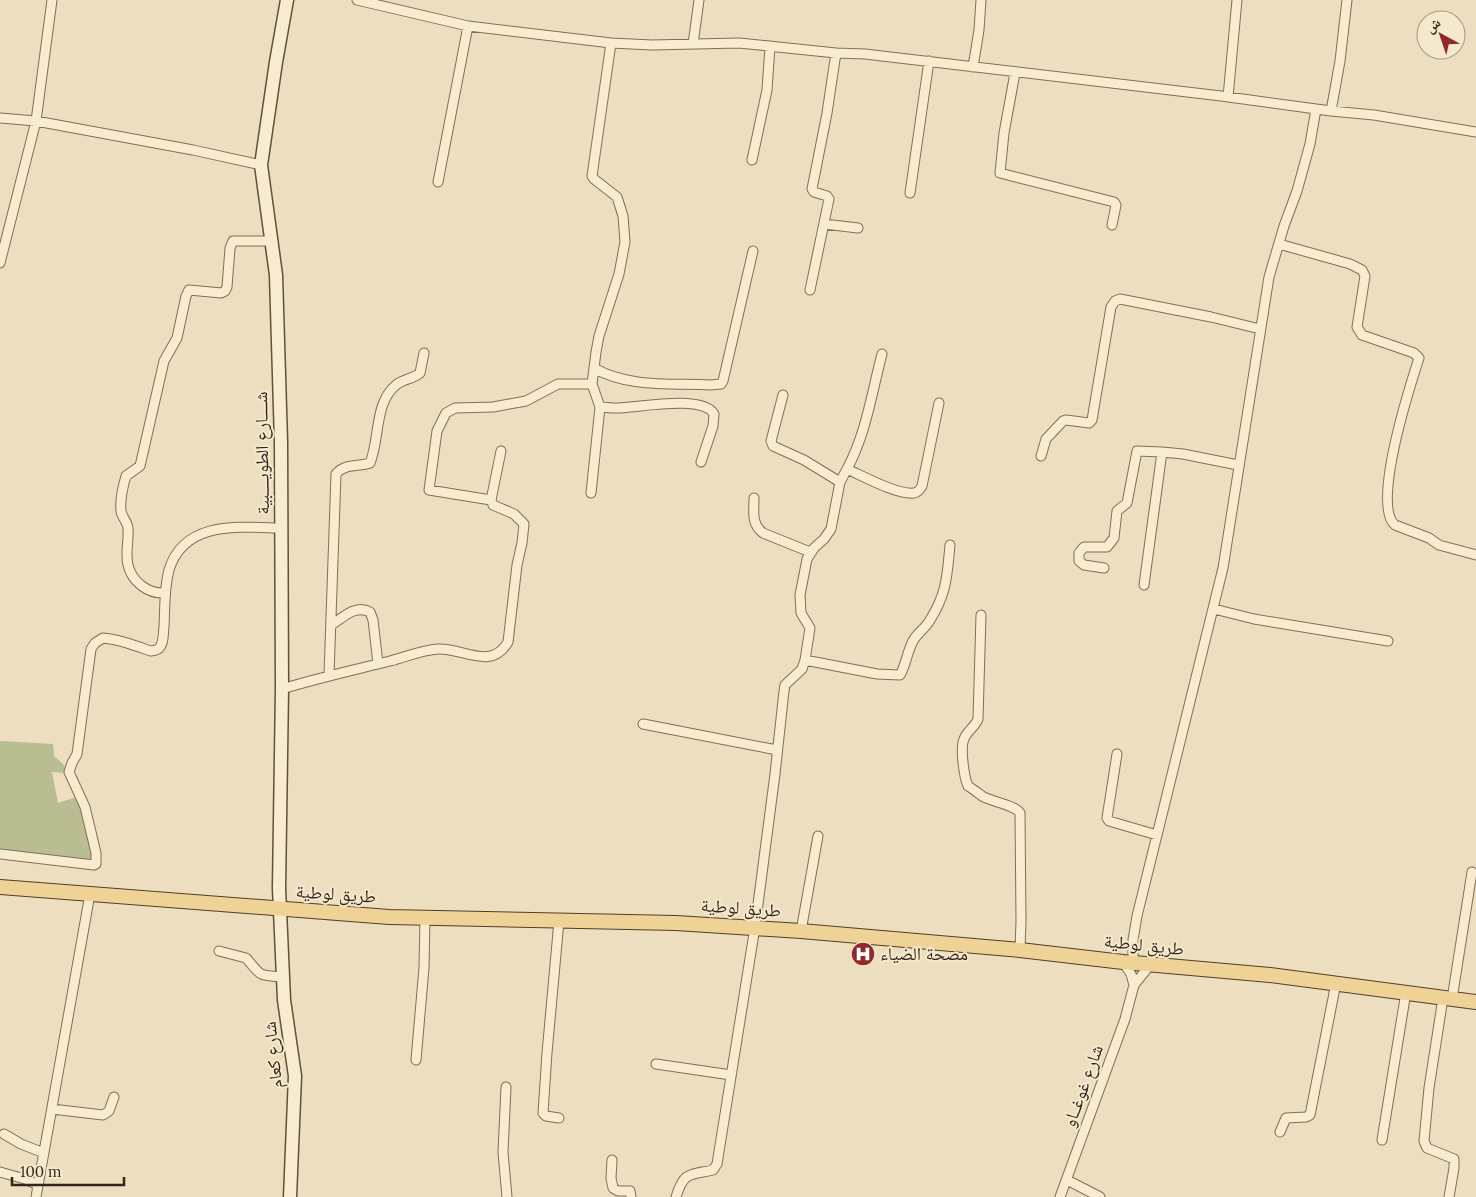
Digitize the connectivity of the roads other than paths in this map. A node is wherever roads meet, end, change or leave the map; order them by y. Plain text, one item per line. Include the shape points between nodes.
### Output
1 (52, 0) edge
2 (287, 0) edge
3 (357, 0) edge
4 (699, 0) edge
5 (981, 0) edge
6 (1237, 0) edge
7 (1347, 0) edge
8 (468, 26) junction
9 (610, 43) junction
10 (693, 44) junction
11 (770, 46) junction
12 (836, 53) junction
13 (929, 61) junction
14 (973, 67) junction
15 (1015, 72) junction
16 (1228, 98) junction
17 (1316, 109) junction
18 (1331, 111) junction
19 (0, 118) edge
20 (36, 121) junction
21 (1476, 132) edge
22 (752, 160) dead end
23 (261, 166) junction
24 (438, 182) dead end
25 (910, 193) dead end
26 (824, 224) junction
27 (1112, 225) dead end
28 (858, 228) dead end
29 (272, 241) junction
30 (1279, 244) junction
31 (754, 251) dead end
32 (0, 263) edge
33 (810, 290) dead end
34 (1260, 329) junction
35 (424, 353) dead end
36 (882, 354) dead end
37 (594, 368) junction
38 (592, 384) junction
39 (783, 395) dead end
40 (940, 403) dead end
41 (600, 407) junction
42 (501, 451) dead end
43 (1162, 452) junction
44 (1041, 456) dead end
45 (701, 462) dead end
46 (1238, 464) junction
47 (848, 469) junction
48 (840, 482) junction
49 (591, 493) dead end
50 (754, 498) dead end
51 (491, 500) junction
52 (280, 528) junction
53 (950, 545) dead end
54 (810, 552) junction
55 (1476, 554) edge
56 (1104, 568) dead end
57 (1144, 585) dead end
58 (166, 593) junction
59 (1214, 609) junction
60 (981, 615) dead end
61 (331, 625) junction
62 (1388, 641) dead end
63 (805, 660) junction
64 (378, 664) junction
65 (329, 675) junction
66 (282, 688) junction
67 (643, 724) dead end
68 (777, 750) junction
69 (1117, 754) dead end
70 (1157, 835) junction
71 (818, 836) dead end
72 (0, 854) edge
73 (1472, 872) dead end
74 (0, 887) edge
75 (90, 894) junction
76 (280, 909) junction
77 (425, 918) junction
78 (559, 921) junction
79 (755, 928) junction
80 (801, 931) junction
81 (219, 950) dead end
82 (1020, 950) junction
83 (1128, 963) junction
84 (1150, 964) junction
85 (282, 977) junction
86 (1336, 983) junction
87 (1134, 985) junction
88 (1406, 992) junction
89 (1448, 998) junction
90 (1476, 1002) edge
91 (416, 1060) dead end
92 (656, 1064) dead end
93 (731, 1076) junction
94 (506, 1087) dead end
95 (114, 1097) dead end
96 (52, 1109) junction
97 (559, 1118) dead end
98 (1280, 1132) dead end
99 (4, 1134) dead end
100 (1382, 1140) dead end
101 (44, 1153) junction
102 (612, 1160) dead end
103 (0, 1172) edge
104 (1067, 1180) junction
105 (38, 1185) junction
106 (36, 1197) edge
107 (290, 1197) edge
108 (507, 1197) edge
109 (632, 1197) edge
110 (676, 1197) edge
111 (1060, 1197) edge
112 (1100, 1197) edge
113 (1448, 1197) edge

1 - 20 street
2 - 23 street, شــــارع الطويــــبية
3 - 8 street
4 - 10 street
5 - 14 street
6 - 16 street
7 - 18 street
8 - 9 street
8 - 24 street
9 - 10 street
9 - 37 street via 592,176 617,196 625,242 619,274 599,336
10 - 11 street
11 - 12 street
11 - 22 street via 767,90
12 - 13 street
12 - 26 street via 812,189 829,199
13 - 14 street
13 - 25 street
14 - 15 street
15 - 16 street
15 - 27 street via 1000,173 1114,202
16 - 17 street
17 - 18 street
17 - 30 street via 1310,144
18 - 21 street
19 - 20 street
20 - 23 street
20 - 32 street
23 - 29 street, شــــارع الطويــــبية
26 - 28 street
26 - 33 street
29 - 52 street, شــــارع الطويــــبية via 281,442
29 - 58 street via 234,241 230,248 225,291 189,290 177,338 164,361 140,466 126,476 121,512 128,530 128,565 134,578 147,590
30 - 34 street via 1269,277
30 - 55 street via 1362,270 1365,276 1357,327 1359,332 1417,356 1387,483 1392,522 1439,545
31 - 37 street via 721,384 629,381
34 - 44 street via 1164,307 1120,299 1114,301 1092,420 1089,423 1063,422 1046,439
34 - 46 street
35 - 61 street via 420,373 396,385 387,396 370,463 349,466 336,474
36 - 47 street via 865,423
37 - 38 street
38 - 41 street
38 - 51 street via 558,384 526,400 493,407 455,408 446,413 437,431 429,490
39 - 48 street via 771,441 773,446
40 - 47 street via 918,492 901,491
41 - 45 street via 676,403 710,409 714,414 713,426
41 - 49 street
42 - 51 street
43 - 46 street
43 - 56 street via 1137,451 1127,503 1117,511 1113,542 1107,547 1084,547 1079,553 1082,564
43 - 57 street
46 - 59 street
47 - 48 street
48 - 54 street via 830,529
50 - 54 street via 753,519 758,529
51 - 64 street via 524,524 508,642 503,651 492,656 472,656 438,649
52 - 58 street via 236,526 205,532 192,539 174,558
52 - 66 street, شــــارع الطويــــبية
53 - 63 street via 943,598 929,623 912,642 900,675 877,674
54 - 63 street via 800,595 801,613 810,628
58 - 72 street via 162,642 158,649 151,651 103,638 91,649 77,754 69,772 85,807 97,863
59 - 62 street
59 - 70 street
60 - 82 street via 978,719 962,743 963,765 968,786 1020,813
61 - 64 street via 356,610 370,612
61 - 65 street
63 - 68 street via 802,669 785,685
64 - 65 street
65 - 66 street
66 - 76 street, شــــارع الطويــــبية
67 - 68 street
68 - 79 street
69 - 70 street via 1107,818
70 - 83 street
71 - 80 street
73 - 89 street
74 - 75 main road, طريق لوطية
75 - 76 main road, طريق لوطية
75 - 96 street
76 - 77 main road, طريق لوطية
76 - 85 street, شارع كعام
77 - 78 main road, طريق لوطية
77 - 91 street
78 - 79 main road, طريق لوطية
78 - 97 street via 543,1113
79 - 80 main road, طريق لوطية
79 - 93 street
80 - 82 main road, طريق لوطية
81 - 85 street via 246,958 256,972 264,976
82 - 83 main road, طريق لوطية
83 - 84 main road, طريق لوطية
83 - 87 street
84 - 86 main road, طريق لوطية
84 - 87 street
85 - 107 street, شارع كعام via 295,1076
86 - 88 main road, طريق لوطية
86 - 98 street via 1310,1115 1286,1118
87 - 104 street, شارع غوغــاو via 1125,1020
88 - 89 main road, طريق لوطية
88 - 100 street
89 - 90 main road, طريق لوطية
89 - 113 street via 1429,1088 1424,1140 1427,1148 1454,1160
92 - 93 street
93 - 110 street via 716,1167 690,1174 682,1181
94 - 108 street via 503,1152
95 - 96 street via 111,1108 103,1115
96 - 101 street
99 - 101 street
101 - 105 street
102 - 109 street via 613,1188 630,1191
103 - 105 street
104 - 111 street, شارع غوغــاو
104 - 112 street
105 - 106 street

